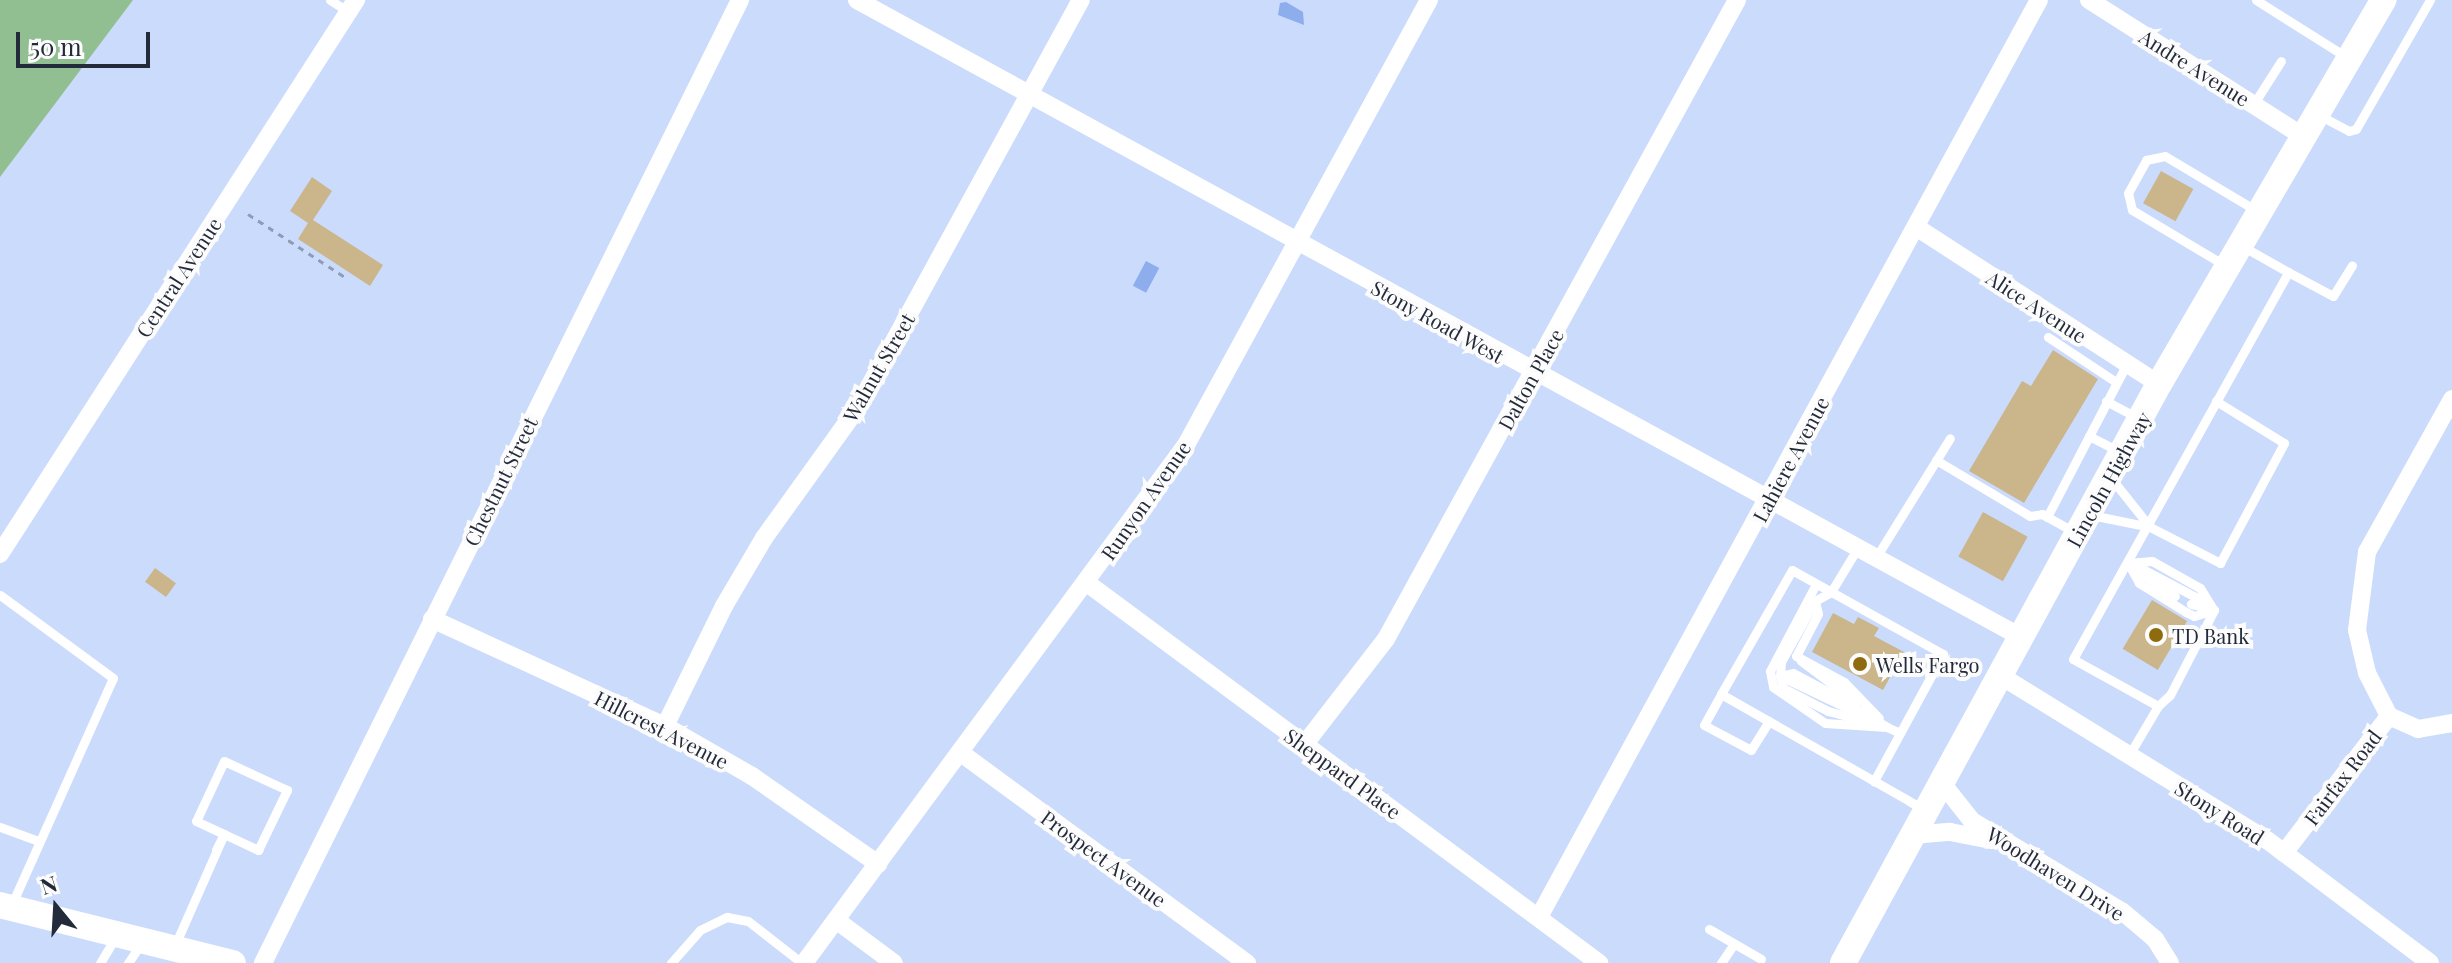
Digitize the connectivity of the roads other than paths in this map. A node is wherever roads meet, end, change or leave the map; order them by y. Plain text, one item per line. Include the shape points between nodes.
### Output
1 (330, 0) edge
2 (740, 0) edge
3 (857, 0) edge
4 (1081, 0) edge
5 (1429, 0) edge
6 (1737, 0) edge
7 (2039, 0) edge
8 (2089, 0) edge
9 (2256, 0) edge
10 (2383, 0) edge
11 (2430, 0) edge
12 (352, 6) edge
13 (2348, 58) junction
14 (2281, 61) dead end
15 (1029, 94) junction
16 (2253, 105) junction
17 (2307, 124) junction
18 (2257, 211) junction
19 (1916, 227) junction
20 (1295, 243) junction
21 (2232, 255) junction
22 (2352, 266) dead end
23 (2288, 272) junction
24 (2048, 337) dead end
25 (2127, 363) junction
26 (1534, 373) junction
27 (2116, 382) junction
28 (2159, 384) junction
29 (2452, 399) edge
30 (2106, 401) junction
31 (2216, 401) junction
32 (2140, 419) junction
33 (2089, 436) junction
34 (1950, 438) dead end
35 (1936, 460) junction
36 (2115, 465) junction
37 (1767, 502) junction
38 (2047, 517) junction
39 (2083, 524) junction
40 (2150, 527) junction
41 (1857, 549) junction
42 (0, 554) edge
43 (1875, 559) junction
44 (2128, 563) junction
45 (1087, 583) junction
46 (1816, 584) junction
47 (1831, 592) junction
48 (0, 595) edge
49 (2175, 596) dead end
50 (1815, 601) junction
51 (2191, 604) dead end
52 (2214, 610) junction
53 (432, 619) junction
54 (2021, 637) junction
55 (2001, 676) junction
56 (1721, 694) junction
57 (2158, 706) junction
58 (2389, 716) junction
59 (1769, 721) junction
60 (2452, 723) edge
61 (665, 726) junction
62 (1887, 727) junction
63 (1900, 733) junction
64 (1304, 745) junction
65 (961, 753) junction
66 (2129, 755) junction
67 (1874, 781) junction
68 (1942, 783) junction
69 (1926, 811) junction
70 (0, 827) edge
71 (224, 834) junction
72 (1912, 835) junction
73 (36, 840) junction
74 (2007, 844) junction
75 (2284, 853) junction
76 (878, 864) junction
77 (5, 907) edge
78 (1539, 917) junction
79 (836, 920) junction
80 (1709, 929) dead end
81 (1734, 944) junction
82 (129, 946) edge
83 (173, 948) junction
84 (201, 959) edge
85 (1761, 959) dead end
86 (1590, 960) edge
87 (100, 963) edge
88 (233, 963) edge
89 (263, 963) edge
90 (671, 963) edge
91 (803, 963) edge
92 (894, 963) edge
93 (1247, 963) edge
94 (1721, 963) edge
95 (1843, 963) edge
96 (2170, 963) edge
97 (2430, 963) edge

1 - 12 lane
2 - 53 street, Chestnut Street
3 - 15 street, Stony Road West
4 - 15 street, Walnut Street
5 - 20 street, Runyon Avenue
6 - 26 street, Dalton Place
7 - 19 street, Lahiere Avenue
8 - 16 street, Andre Avenue
9 - 13 lane
10 - 13 main road, Lincoln Highway
11 - 17 lane via 2356,129
12 - 42 street, Central Avenue
13 - 17 main road, Lincoln Highway
14 - 16 lane
15 - 20 street, Stony Road West
15 - 61 street, Walnut Street via 858,407 764,538 724,606
16 - 17 street, Andre Avenue
17 - 18 main road, Lincoln Highway
18 - 21 main road, Lincoln Highway
18 - 21 lane via 2165,156 2146,160 2128,193 2132,210
19 - 25 street, Alice Avenue
19 - 37 street, Lahiere Avenue
20 - 26 street, Stony Road West
20 - 45 street, Runyon Avenue via 1186,445
21 - 23 lane
21 - 28 main road, Lincoln Highway
22 - 23 lane via 2333,296
23 - 31 lane
24 - 27 lane
25 - 27 lane
25 - 28 street, Alice Avenue
26 - 37 street, Stony Road West
26 - 64 street, Dalton Place via 1386,639
27 - 30 lane
28 - 32 main road, Lincoln Highway
29 - 58 street via 2367,552 2357,630 2367,673
30 - 32 lane
30 - 33 lane
31 - 40 lane
31 - 40 lane via 2284,443 2220,563
32 - 36 main road, Lincoln Highway
33 - 36 lane
33 - 38 lane
34 - 35 lane
35 - 38 lane via 2030,516
35 - 43 lane
36 - 39 main road, Lincoln Highway
36 - 40 lane
37 - 41 street, Stony Road West
37 - 78 street, Lahiere Avenue
38 - 39 lane
39 - 40 lane
39 - 54 main road, Lincoln Highway
40 - 44 lane
41 - 43 street, Stony Road West
41 - 47 lane
43 - 54 street, Stony Road West
44 - 49 lane
44 - 52 lane via 2196,595
44 - 52 lane via 2139,583 2194,616
44 - 57 lane via 2073,659
45 - 64 street, Sheppard Place
45 - 65 street, Runyon Avenue
46 - 47 lane
46 - 56 lane via 1792,570
46 - 62 lane via 1770,671 1773,687 1825,723
47 - 50 lane
47 - 63 lane via 1943,654
48 - 73 lane via 113,678
50 - 62 lane via 1818,614 1796,656 1844,682
50 - 62 lane via 1781,662 1780,676
51 - 52 lane
52 - 57 lane via 2170,695
53 - 61 street, Hillcrest Avenue
53 - 89 street, Chestnut Street
54 - 55 main road, Lincoln Highway
55 - 66 street, Stony Road
55 - 68 main road, Lincoln Highway
56 - 59 lane
56 - 59 lane via 1704,725 1751,750
57 - 66 lane
58 - 60 street, Fairfax Road via 2418,729
58 - 75 street, Fairfax Road
59 - 67 lane
61 - 76 street, Hillcrest Avenue via 752,776
62 - 63 lane
63 - 67 lane
64 - 78 street, Sheppard Place
65 - 76 street, Runyon Avenue
65 - 93 street, Prospect Avenue
66 - 75 street, Stony Road
67 - 69 lane
68 - 69 main road, Lincoln Highway
68 - 74 street, Woodhaven Drive via 1972,821
69 - 72 main road, Lincoln Highway
70 - 73 lane
71 - 71 lane via 258,850 287,790 224,761 196,821
71 - 83 lane
72 - 74 street via 1950,832
72 - 95 main road, Lincoln Highway
73 - 77 lane
74 - 96 street, Woodhaven Drive via 2123,912 2155,939
75 - 97 street, Stony Road
76 - 79 street, Runyon Avenue
77 - 82 main road
78 - 86 street, Sheppard Place
79 - 91 street, Runyon Avenue
79 - 92 street
80 - 81 lane
81 - 85 lane
81 - 94 lane
82 - 83 main road
82 - 87 lane
83 - 84 main road
84 - 88 main road
90 - 91 lane via 700,930 727,917 748,921

